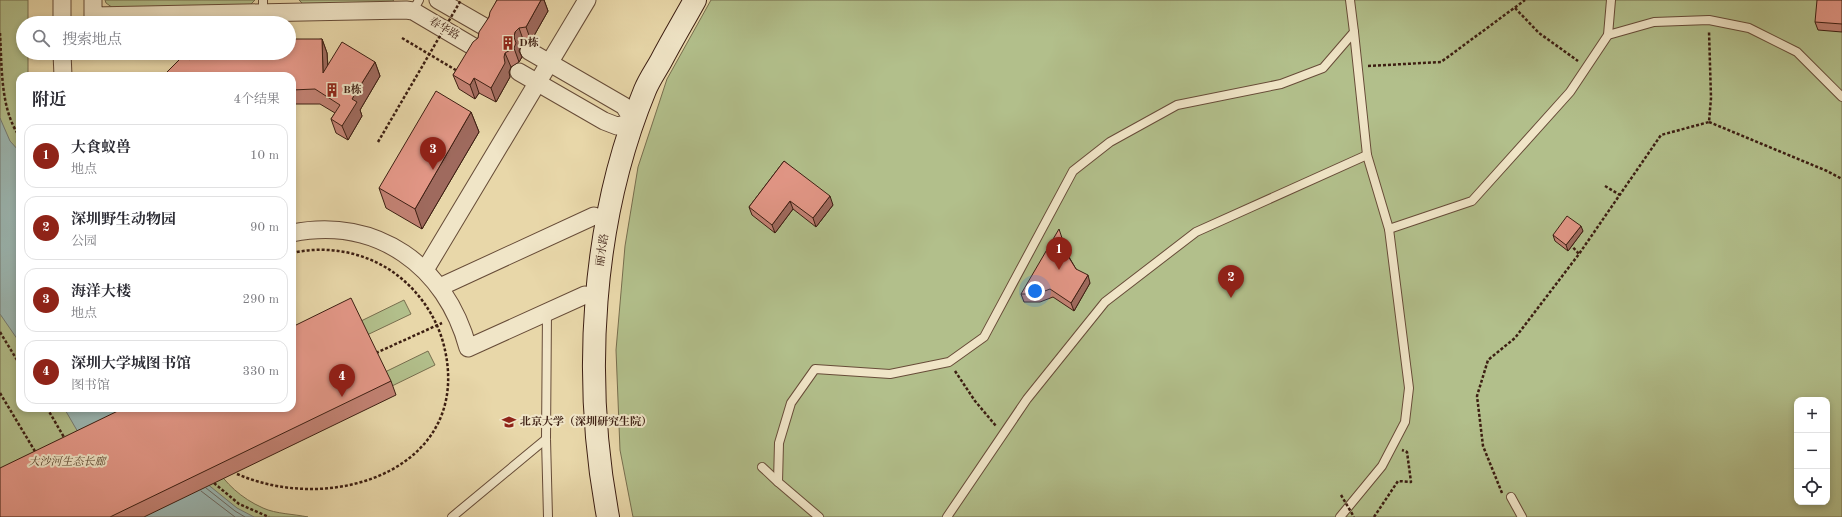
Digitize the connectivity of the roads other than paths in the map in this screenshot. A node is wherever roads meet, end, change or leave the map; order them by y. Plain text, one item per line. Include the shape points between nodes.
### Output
1 (62, 0) edge
2 (92, 0) edge
3 (438, 0) edge
4 (587, 0) edge
5 (679, 0) edge
6 (695, 0) edge
7 (1350, 0) edge
8 (1611, 0) edge
9 (263, 6) edge
10 (416, 6) edge
11 (62, 16) edge
12 (485, 27) edge
13 (1354, 32) junction
14 (1608, 35) junction
15 (474, 46) edge
16 (529, 51) dead end
17 (62, 60) edge
18 (549, 63) junction
19 (63, 72) edge
20 (519, 72) dead end
21 (537, 82) junction
22 (1842, 97) edge
23 (625, 118) junction
24 (1367, 155) junction
25 (594, 216) junction
26 (1389, 229) junction
27 (296, 233) edge
28 (425, 270) junction
29 (440, 287) junction
30 (584, 295) junction
31 (547, 312) junction
32 (546, 440) junction
33 (762, 467) dead end
34 (778, 482) junction
35 (1507, 496) road end
36 (452, 517) edge
37 (548, 517) edge
38 (597, 517) edge
39 (608, 517) edge
40 (819, 517) edge
41 (947, 517) edge
42 (1340, 517) edge
43 (1522, 517) edge

1 - 11 street
2 - 9 street, 春华路 via 93,16
3 - 12 street, 春华路
4 - 18 street
5 - 23 main road, 丽水路 via 633,82
6 - 23 main road, 丽水路 via 646,89
7 - 13 lane
8 - 14 lane
9 - 10 street, 春华路 via 289,9 395,10
10 - 15 street, 春华路
13 - 24 lane
13 - 34 lane via 1323,68 1281,84 1177,105 1110,142 1073,170 984,337 949,362 890,374 815,369 791,403 779,443
14 - 22 lane via 1654,22 1709,20 1749,28 1797,52
14 - 26 lane via 1570,92 1472,201
16 - 18 street
17 - 19 street
18 - 21 street
18 - 23 street
20 - 21 street
21 - 23 street via 604,121
21 - 28 street
23 - 25 main road, 丽水路 via 607,155
23 - 39 main road, 丽水路 via 620,161 600,270 596,319 596,424
24 - 26 lane
24 - 41 lane via 1196,232 1105,302 1028,399
25 - 29 street
25 - 30 main road, 丽水路
26 - 42 lane via 1409,388 1405,422 1382,466
27 - 28 street via 335,230 368,236 398,250
28 - 29 street
29 - 31 street via 457,316 468,348
30 - 31 street
30 - 38 main road, 丽水路 via 585,424
31 - 32 lane
32 - 36 lane
32 - 37 lane
33 - 34 lane
34 - 40 lane
35 - 43 lane

